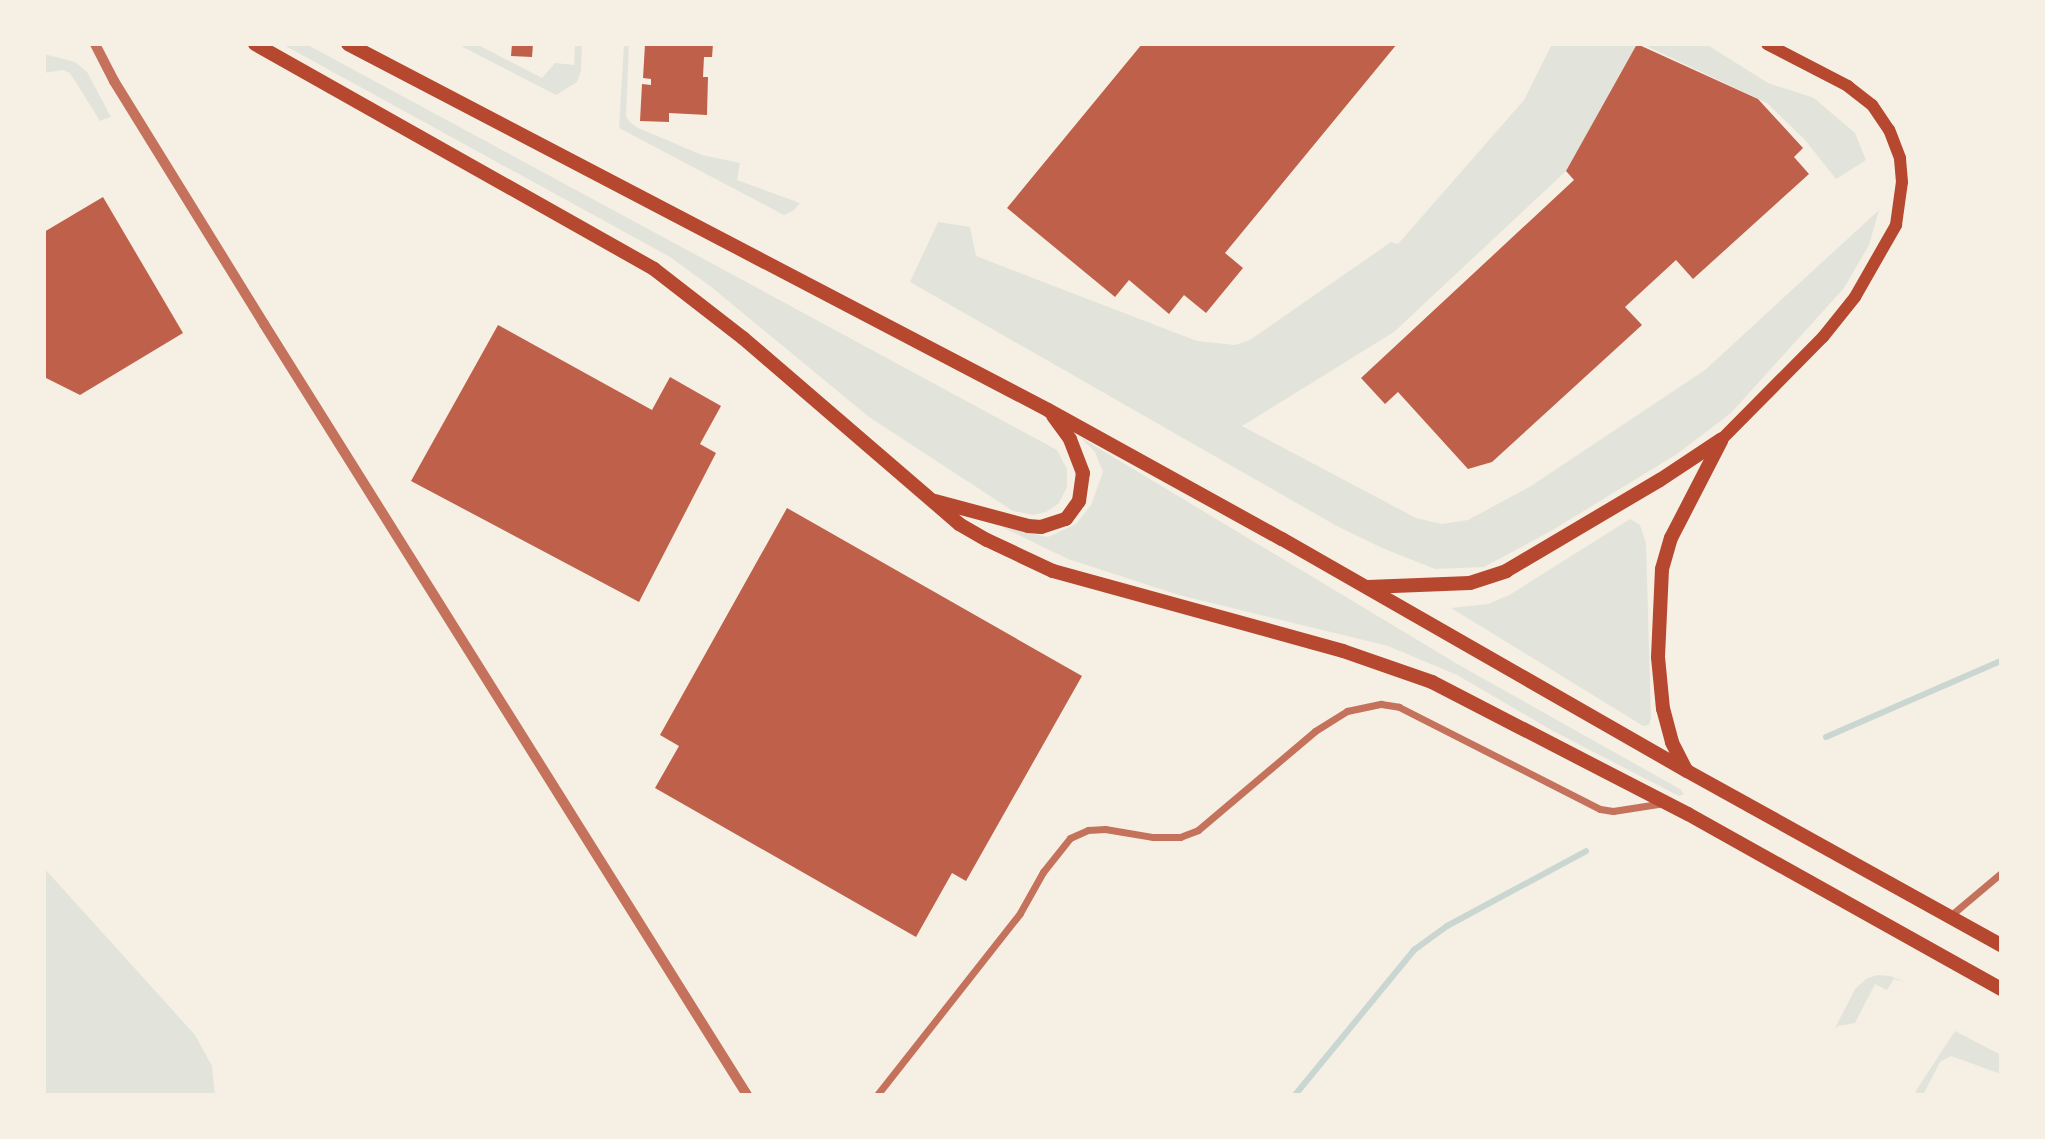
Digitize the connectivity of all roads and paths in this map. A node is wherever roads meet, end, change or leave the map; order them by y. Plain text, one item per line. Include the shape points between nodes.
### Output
1 (95, 44) edge
2 (255, 44) edge
3 (348, 44) edge
4 (1768, 44) edge
5 (1048, 410) junction
6 (1722, 439) junction
7 (930, 499) junction
8 (1365, 587) junction
9 (1687, 772) junction
10 (1665, 803) junction
11 (2001, 873) edge
12 (1951, 916) junction
13 (2001, 945) edge
14 (2001, 989) edge
15 (747, 1095) edge
16 (877, 1095) edge

1 - 15 street via 271,336
2 - 7 highway via 654,270 743,338
3 - 5 highway
4 - 6 main road via 1848,86 1872,105 1900,158 1899,203 1896,225 1855,297 1823,337
5 - 7 highway via 1070,439 1083,473 1079,501 1066,519 1028,526
5 - 8 highway
6 - 8 highway via 1506,571 1470,583
6 - 9 highway via 1671,538 1662,569 1658,657 1662,709
7 - 10 highway via 959,524 1053,571 1343,651 1432,682
8 - 9 highway
9 - 12 highway
10 - 14 highway
10 - 16 street via 1614,811 1600,808 1399,707 1381,704 1347,711 1315,731 1198,830 1153,837 1088,830 1070,838 1043,872 1020,913
11 - 12 street
12 - 13 highway

